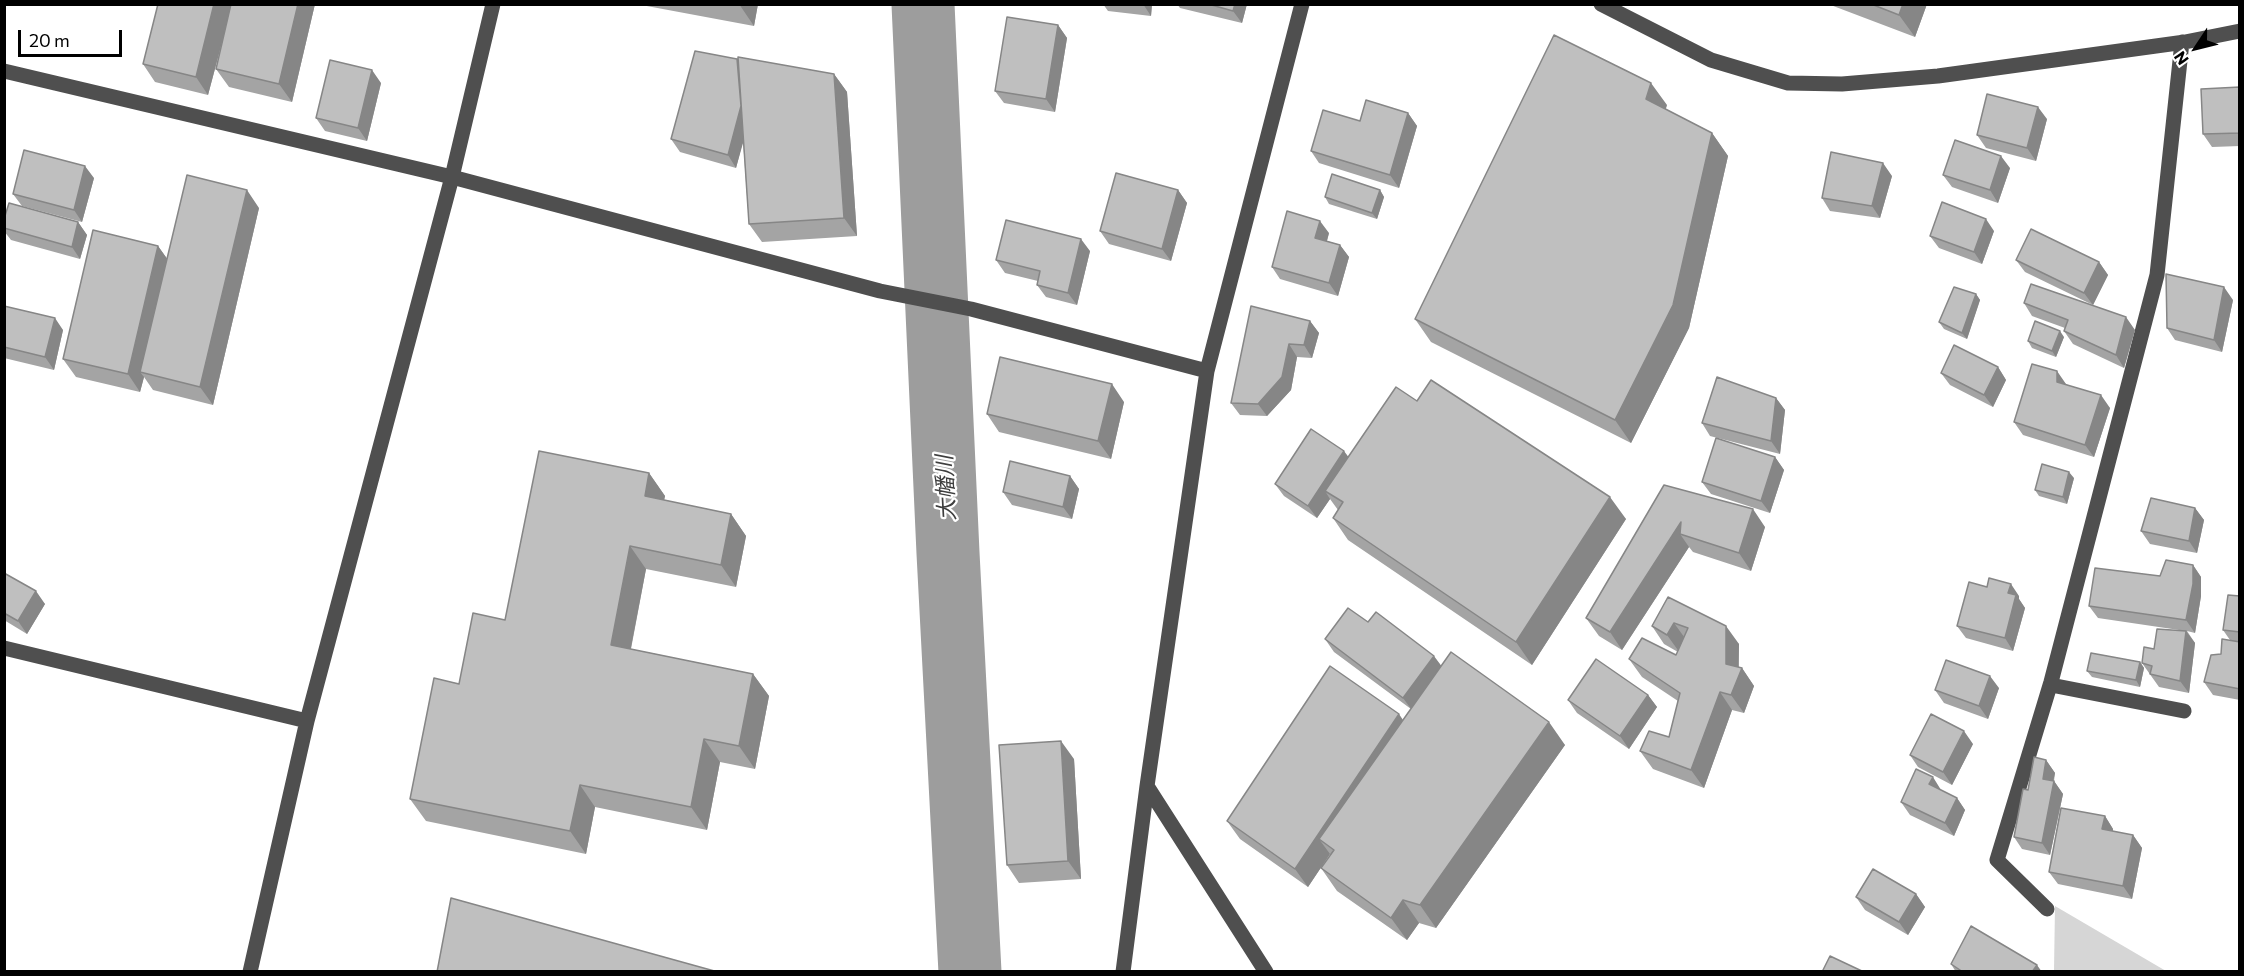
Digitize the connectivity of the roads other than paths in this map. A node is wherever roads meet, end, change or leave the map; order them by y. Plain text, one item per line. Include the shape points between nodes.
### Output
1 (493, 4) edge
2 (1302, 4) edge
3 (1601, 4) edge
4 (2240, 31) edge
5 (2182, 42) junction
6 (4, 71) edge
7 (452, 177) junction
8 (1207, 371) junction
9 (4, 648) edge
10 (2051, 685) junction
11 (2184, 711) dead end
12 (307, 721) junction
13 (1147, 786) junction
14 (2046, 909) dead end
15 (250, 972) edge
16 (1123, 972) edge
17 (1266, 972) edge

1 - 7 street
2 - 8 street
3 - 5 street via 1711,60 1788,83 1842,84 1938,76
4 - 5 street
5 - 10 street via 2157,275
6 - 7 street
7 - 8 street via 880,291 971,309
7 - 12 street
8 - 13 street
9 - 12 street
10 - 11 street
10 - 14 street via 1997,860
12 - 15 street
13 - 16 street
13 - 17 street

